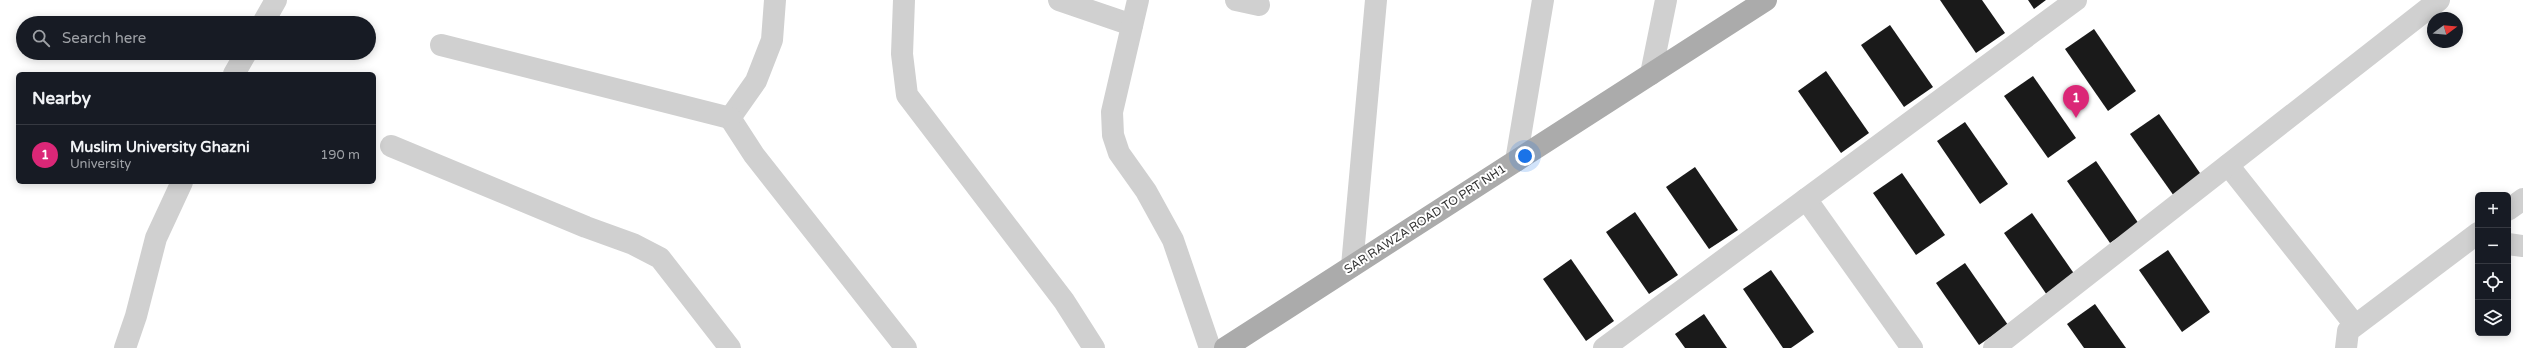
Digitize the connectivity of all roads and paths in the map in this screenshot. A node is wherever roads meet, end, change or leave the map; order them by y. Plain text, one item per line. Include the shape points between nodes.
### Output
1 (276, 0) edge
2 (775, 0) edge
3 (904, 0) edge
4 (1059, 0) edge
5 (1138, 0) edge
6 (1236, 0) edge
7 (1376, 0) edge
8 (1543, 0) edge
9 (1666, 0) edge
10 (1766, 0) edge
11 (2076, 0) edge
12 (2439, 0) edge
13 (1259, 5) dead end
14 (267, 16) edge
15 (1132, 25) junction
16 (441, 45) dead end
17 (242, 60) edge
18 (235, 72) edge
19 (1651, 74) junction
20 (730, 118) junction
21 (392, 146) dead end
22 (1516, 161) junction
23 (2228, 165) junction
24 (181, 184) edge
25 (1806, 199) junction
26 (2523, 199) edge
27 (2511, 208) edge
28 (2475, 238) edge
29 (2511, 244) edge
30 (2523, 246) edge
31 (1352, 266) junction
32 (2356, 325) junction
33 (126, 348) edge
34 (730, 348) edge
35 (906, 348) edge
36 (1094, 348) edge
37 (1210, 348) edge
38 (1225, 348) edge
39 (1604, 348) edge
40 (1912, 348) edge
41 (1994, 348) edge
42 (2346, 348) edge

1 - 14 street
2 - 20 street via 772,40 756,81
3 - 36 street via 902,54 907,95 1064,301
4 - 15 street
5 - 15 street
6 - 13 street
7 - 31 street
8 - 22 street
9 - 19 street
10 - 19 main road, SAR RAWZA ROAD TO PRT NH1
11 - 25 street
12 - 23 street
15 - 37 street via 1112,112 1113,135 1119,153 1146,191 1174,240
16 - 20 street
17 - 18 street
19 - 22 main road, SAR RAWZA ROAD TO PRT NH1
20 - 35 street via 754,155
21 - 34 street via 633,244 660,258
22 - 31 main road, SAR RAWZA ROAD TO PRT NH1
23 - 32 street
23 - 41 street
24 - 33 street via 156,238
25 - 39 street
25 - 40 street
26 - 27 street
28 - 32 street
29 - 30 street
31 - 38 main road, SAR RAWZA ROAD TO PRT NH1
32 - 42 street via 2348,331

